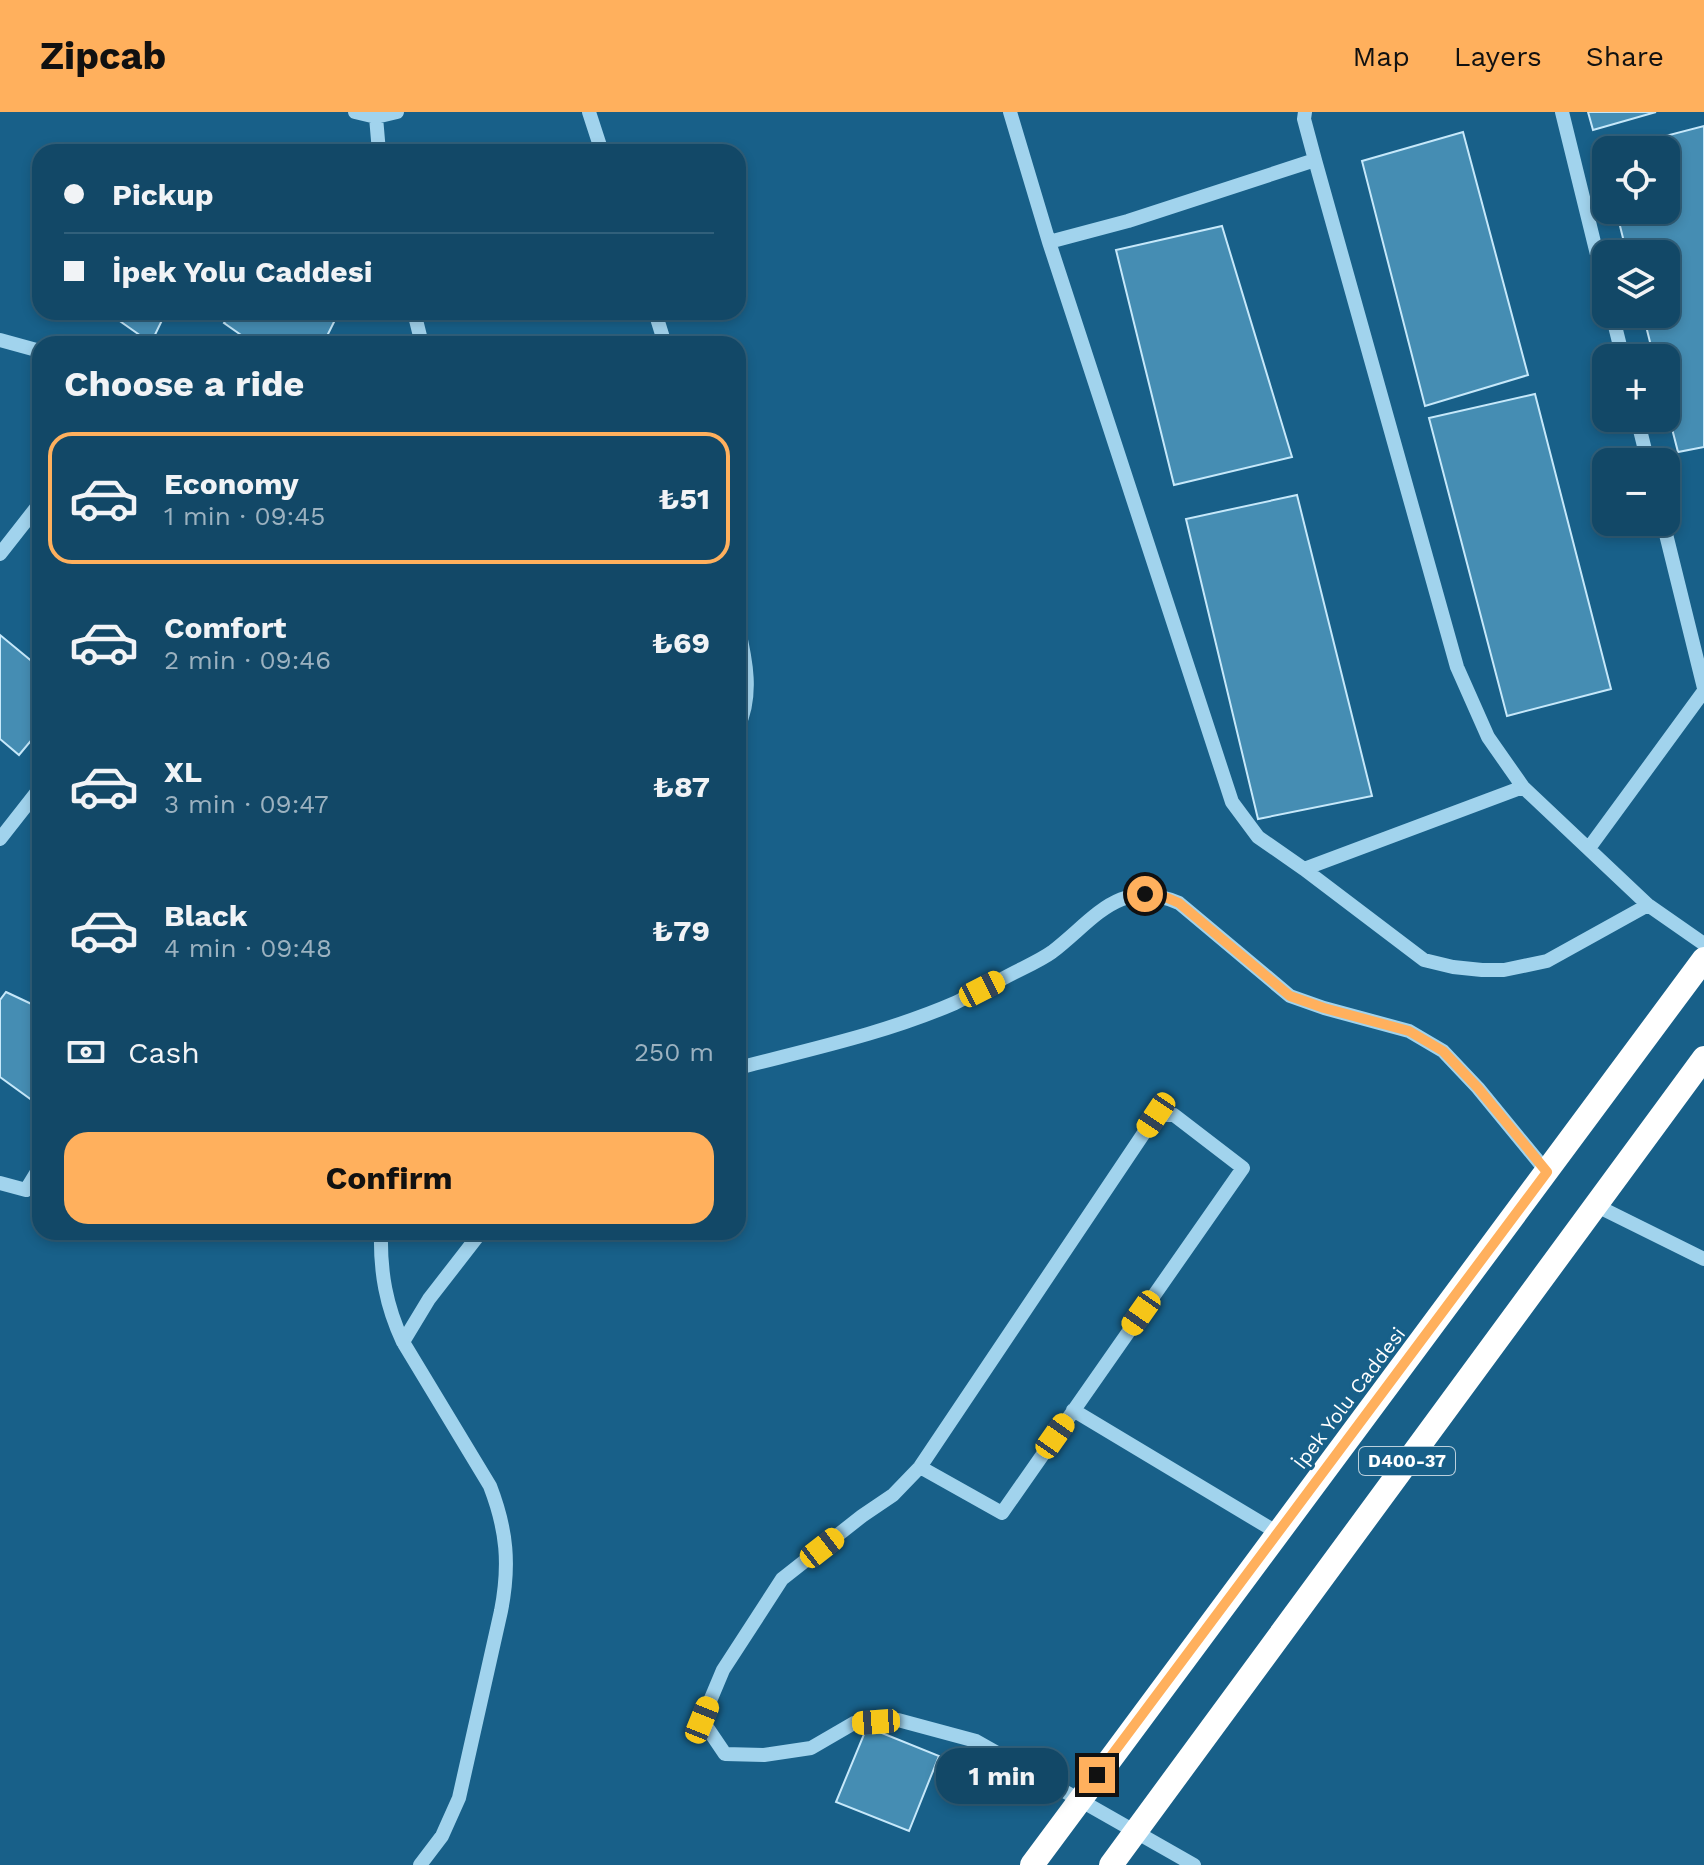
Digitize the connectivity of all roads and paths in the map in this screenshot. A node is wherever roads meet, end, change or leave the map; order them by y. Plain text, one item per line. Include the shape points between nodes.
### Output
1 (355, 112) edge
2 (397, 112) edge
3 (589, 112) edge
4 (1010, 112) edge
5 (1305, 112) edge
6 (1562, 112) edge
7 (376, 117) junction
8 (378, 144) edge
9 (599, 144) edge
10 (1315, 160) junction
11 (1593, 240) edge
12 (1049, 242) junction
13 (0, 340) edge
14 (32, 349) edge
15 (32, 513) edge
16 (1666, 536) edge
17 (0, 554) edge
18 (1704, 690) edge
19 (1523, 787) junction
20 (32, 798) edge
21 (0, 839) edge
22 (1589, 848) junction
23 (1304, 869) junction
24 (1648, 905) junction
25 (1704, 944) edge
26 (1704, 959) edge
27 (1704, 1058) edge
28 (746, 1066) edge
29 (1547, 1172) junction
30 (32, 1180) edge
31 (0, 1183) edge
32 (1595, 1205) junction
33 (381, 1240) edge
34 (475, 1240) edge
35 (1704, 1259) edge
36 (403, 1342) junction
37 (1073, 1410) junction
38 (920, 1467) junction
39 (1278, 1533) junction
40 (1079, 1799) junction
41 (1134, 1832) junction
42 (420, 1865) edge
43 (1032, 1865) edge
44 (1111, 1865) edge
45 (1194, 1865) edge

1 - 7 street
2 - 7 street
3 - 9 street
4 - 12 street
5 - 10 street
6 - 11 street
7 - 8 street
10 - 12 street
10 - 19 street via 1457,667 1488,737
12 - 23 street via 1232,802 1258,837
13 - 14 street
15 - 17 street
16 - 18 street
18 - 22 street
19 - 22 street
19 - 23 street
20 - 21 street
22 - 24 street
23 - 24 street via 1424,960 1453,967 1504,970 1547,961
24 - 25 street
26 - 29 highway, İpek Yolu Caddesi / D400-37
27 - 32 highway, D400-37
28 - 29 street via 884,1029 955,1003 1050,954 1111,903 1129,896 1163,896 1179,903 1290,996 1409,1031 1443,1051
29 - 39 highway, İpek Yolu Caddesi / D400-37
30 - 31 street via 26,1190
32 - 35 street
32 - 41 highway, D400-37
33 - 36 street via 386,1298
34 - 36 street
36 - 42 street via 490,1486 500,1512 507,1563 459,1798 442,1836
37 - 38 street via 1002,1513
37 - 38 street via 1243,1168 1174,1115 1156,1115
37 - 39 street
38 - 40 street via 893,1495 782,1579 723,1670 702,1720 725,1754 764,1755 811,1748 854,1723 898,1720 976,1741
39 - 40 highway, İpek Yolu Caddesi / D400-37
40 - 41 street
40 - 43 highway, İpek Yolu Caddesi / D400-37
41 - 44 highway, D400-37
41 - 45 street

